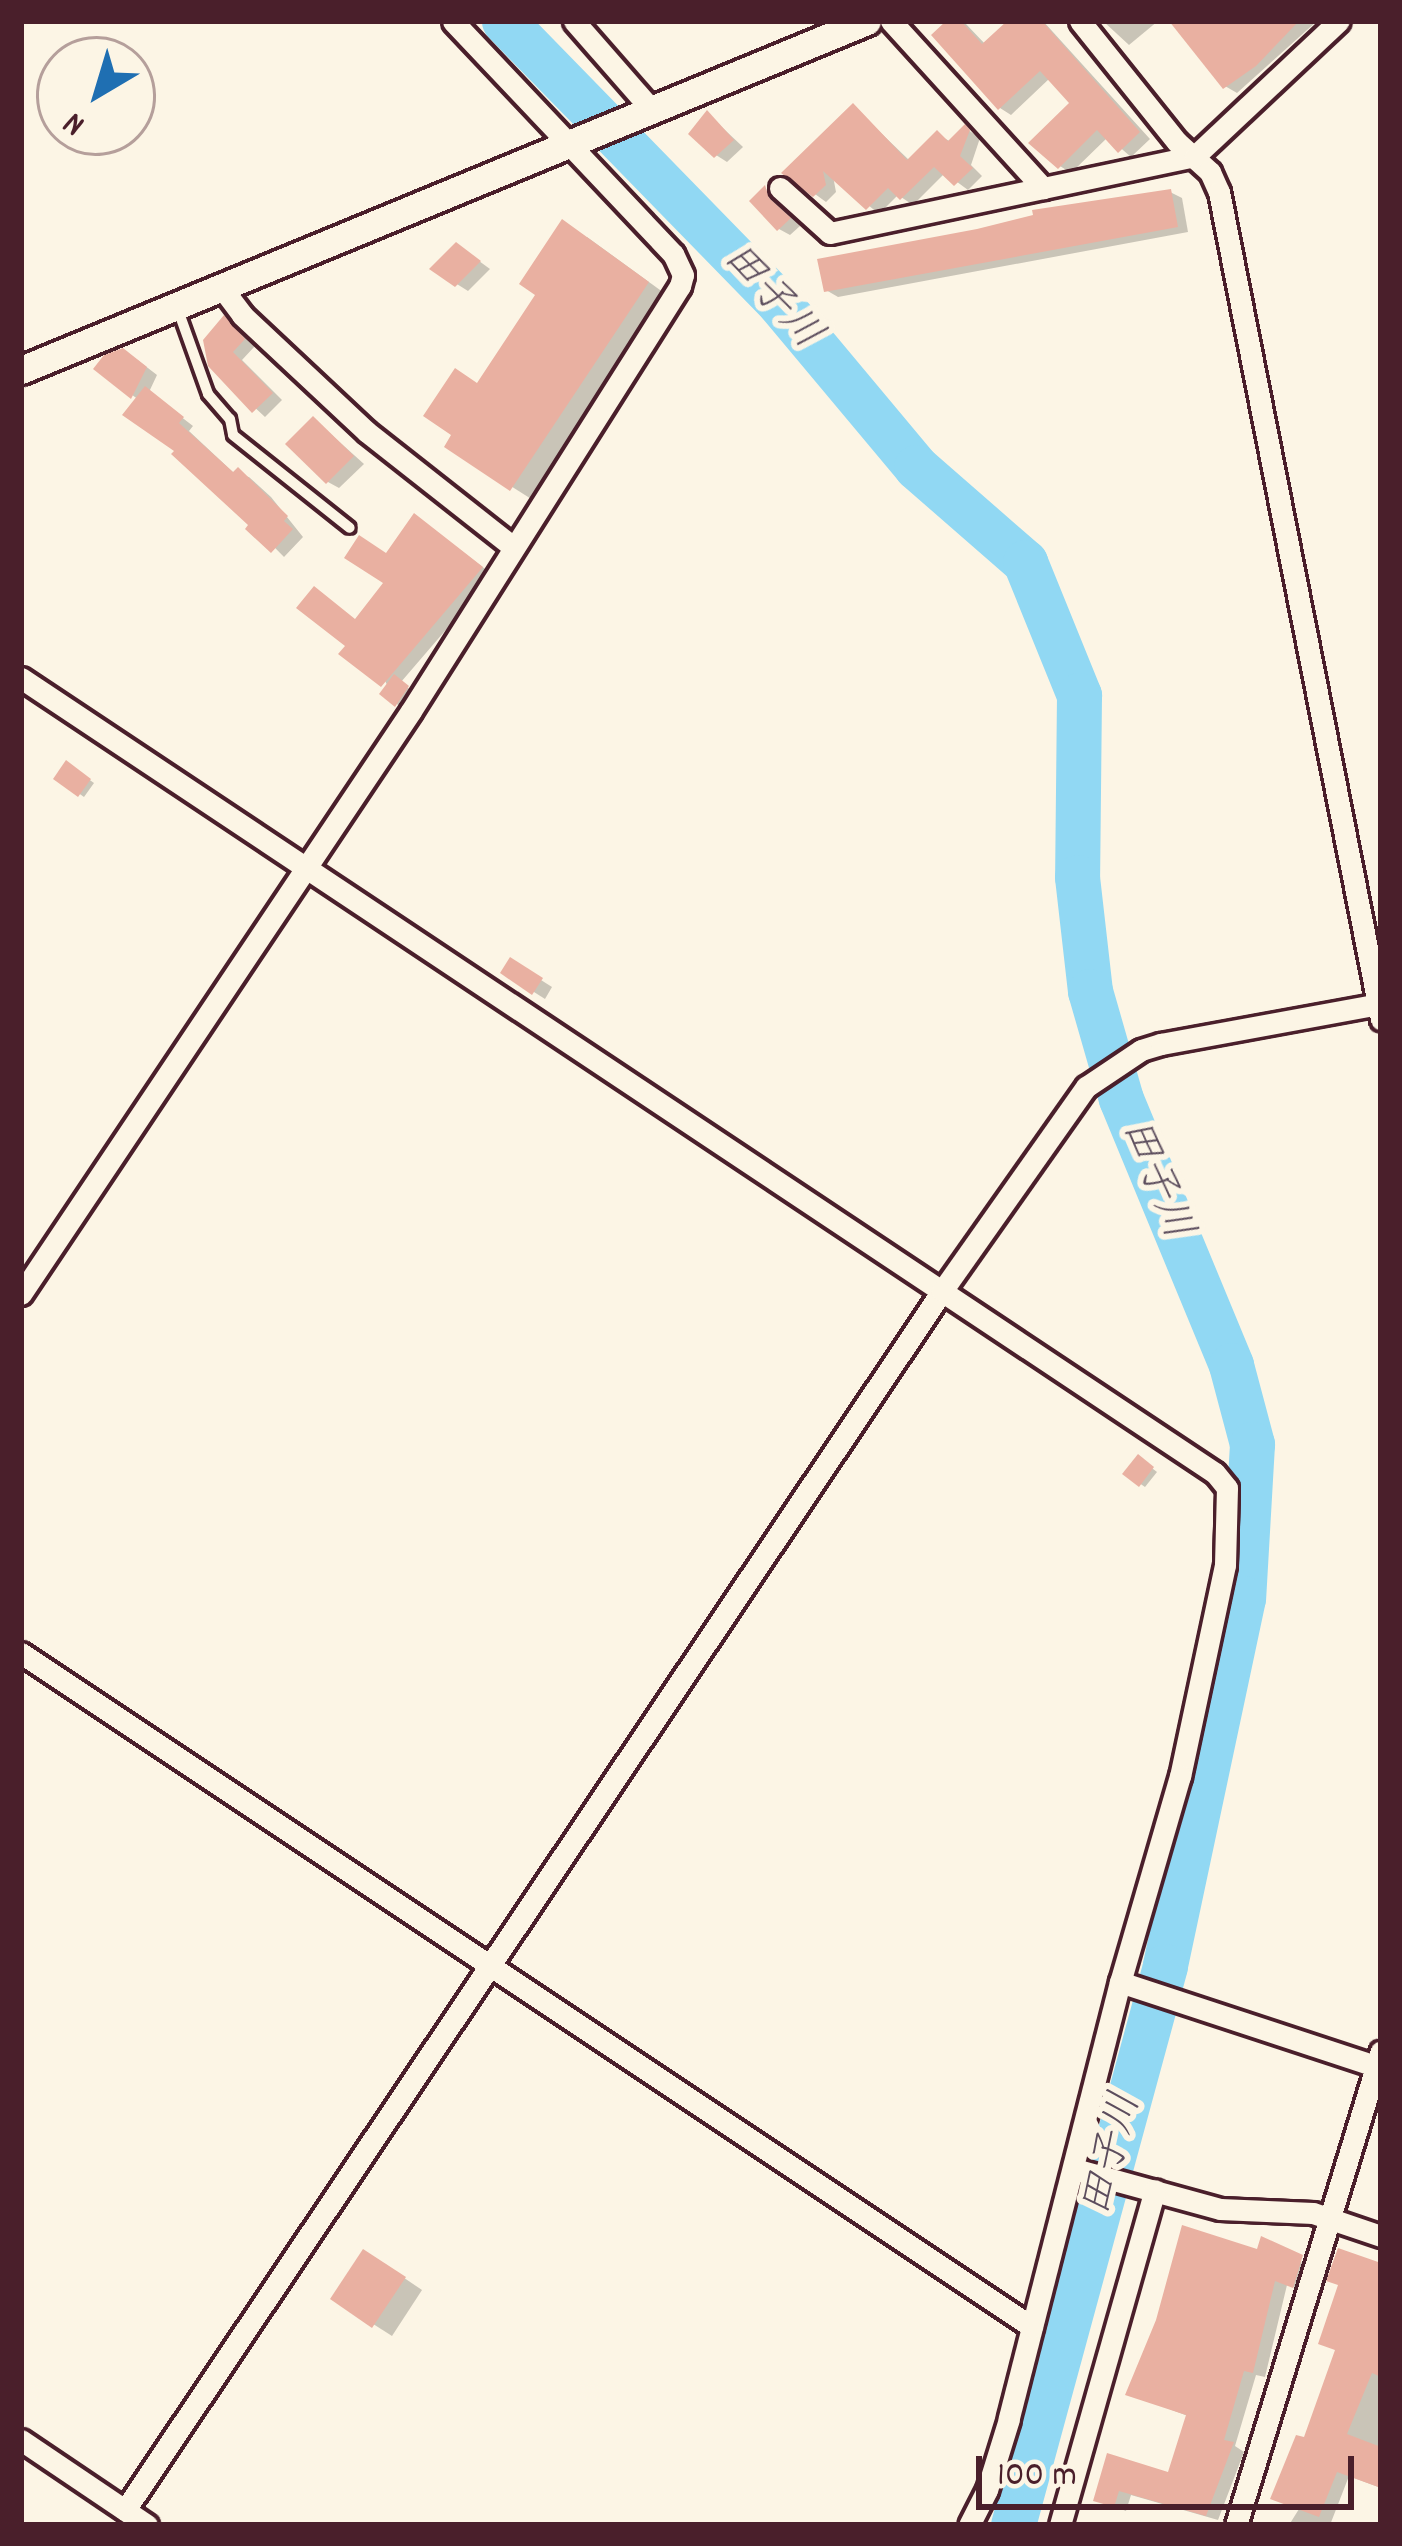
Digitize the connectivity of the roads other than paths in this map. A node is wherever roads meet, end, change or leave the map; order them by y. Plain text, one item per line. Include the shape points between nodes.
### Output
1 (453, 21) edge
2 (574, 21) edge
3 (867, 21) edge
4 (890, 21) edge
5 (1080, 21) edge
6 (1339, 21) edge
7 (644, 114) junction
8 (578, 142) junction
9 (1196, 156) junction
10 (780, 188) dead end
11 (1043, 188) junction
12 (222, 288) junction
13 (176, 307) junction
14 (21, 370) edge
15 (350, 528) dead end
16 (512, 546) junction
17 (21, 678) edge
18 (305, 869) junction
19 (1379, 1012) edge
20 (942, 1291) junction
21 (21, 1294) edge
22 (21, 1653) edge
23 (494, 1966) junction
24 (1127, 1984) junction
25 (1379, 2062) edge
26 (1081, 2171) junction
27 (1144, 2186) junction
28 (1330, 2217) junction
29 (1381, 2236) edge
30 (1032, 2326) junction
31 (21, 2440) edge
32 (125, 2510) junction
33 (147, 2525) edge
34 (969, 2525) edge
35 (1060, 2525) edge
36 (1236, 2525) edge

1 - 8 street
2 - 7 street
3 - 7 street
4 - 11 street
5 - 9 street
6 - 9 street
7 - 8 street
8 - 12 street
8 - 16 street via 682,275
9 - 11 street
9 - 19 street via 1219,192
10 - 11 street via 830,233
12 - 13 street
12 - 16 street via 367,432
13 - 14 street
13 - 15 lane via 208,394 233,435
16 - 18 street
17 - 18 street
18 - 20 street
18 - 21 street
19 - 20 street via 1141,1050 1093,1082
20 - 23 street
20 - 24 street via 1227,1488 1225,1564 1205,1664
22 - 23 street
23 - 30 street
23 - 32 street
24 - 25 street
24 - 26 street
25 - 28 street
26 - 27 street
26 - 30 street
27 - 28 street via 1220,2209
27 - 35 street
28 - 29 street
28 - 36 street
30 - 34 street via 997,2460
31 - 32 street
32 - 33 street

